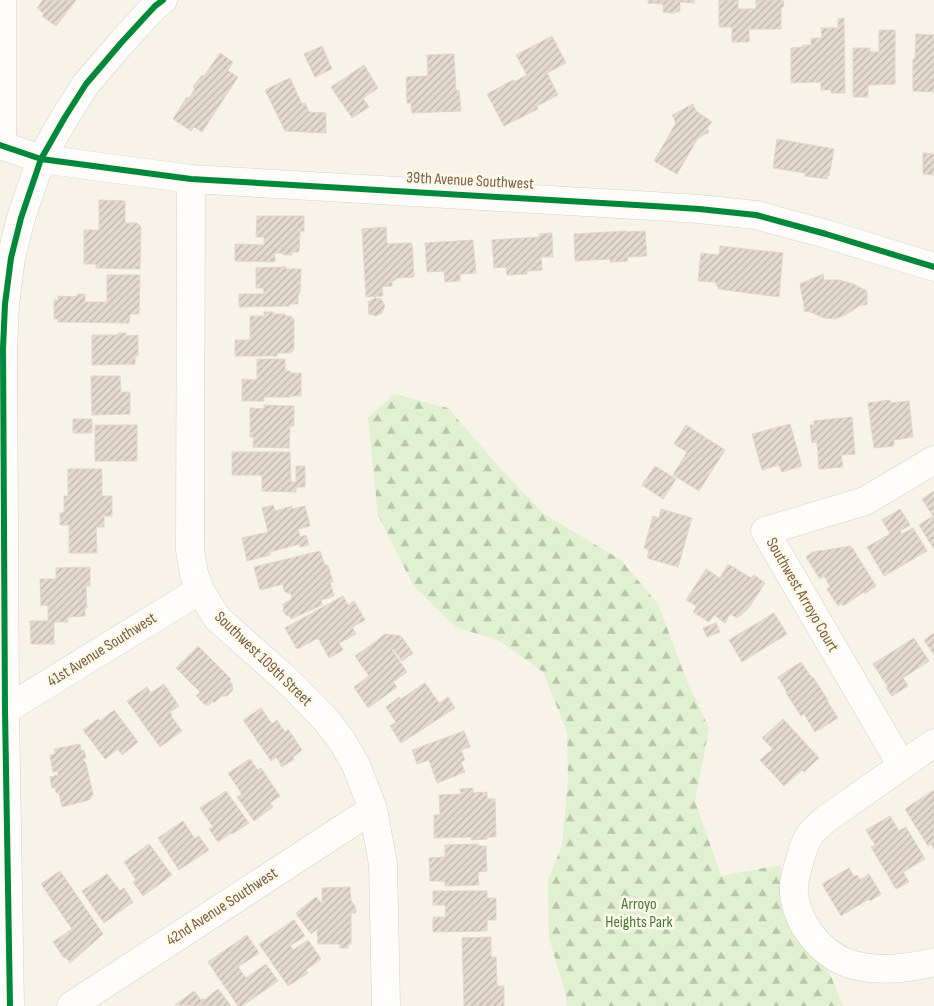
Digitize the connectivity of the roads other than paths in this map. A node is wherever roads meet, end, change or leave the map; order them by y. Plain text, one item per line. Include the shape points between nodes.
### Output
1 (2, 0) edge
2 (163, 0) edge
3 (1, 145) edge
4 (41, 159) junction
5 (191, 179) junction
6 (934, 267) edge
7 (934, 460) edge
8 (200, 590) junction
9 (5, 710) junction
10 (934, 743) edge
11 (902, 766) junction
12 (372, 809) junction
13 (934, 962) edge
14 (10, 1006) edge
15 (71, 1006) edge
16 (386, 1006) edge

1 - 3 street
2 - 4 street via 120,43 86,84
3 - 4 street, 39th Avenue Southwest
4 - 5 street, 39th Avenue Southwest
4 - 9 street via 21,218 5,304
5 - 6 street, 39th Avenue Southwest via 756,215
5 - 8 street, Southwest 109th Street via 190,550
7 - 11 street, Southwest Arroyo Court via 865,501 766,531
8 - 9 street, 41st Avenue Southwest
8 - 12 street, Southwest 109th Street via 217,618 292,684 327,721 356,766
9 - 14 street
10 - 11 street
11 - 13 street via 812,832 803,848 794,892 797,910 812,938 846,962 886,969 913,968
12 - 15 street, 42nd Avenue Southwest
12 - 16 street, Southwest 109th Street via 383,864

